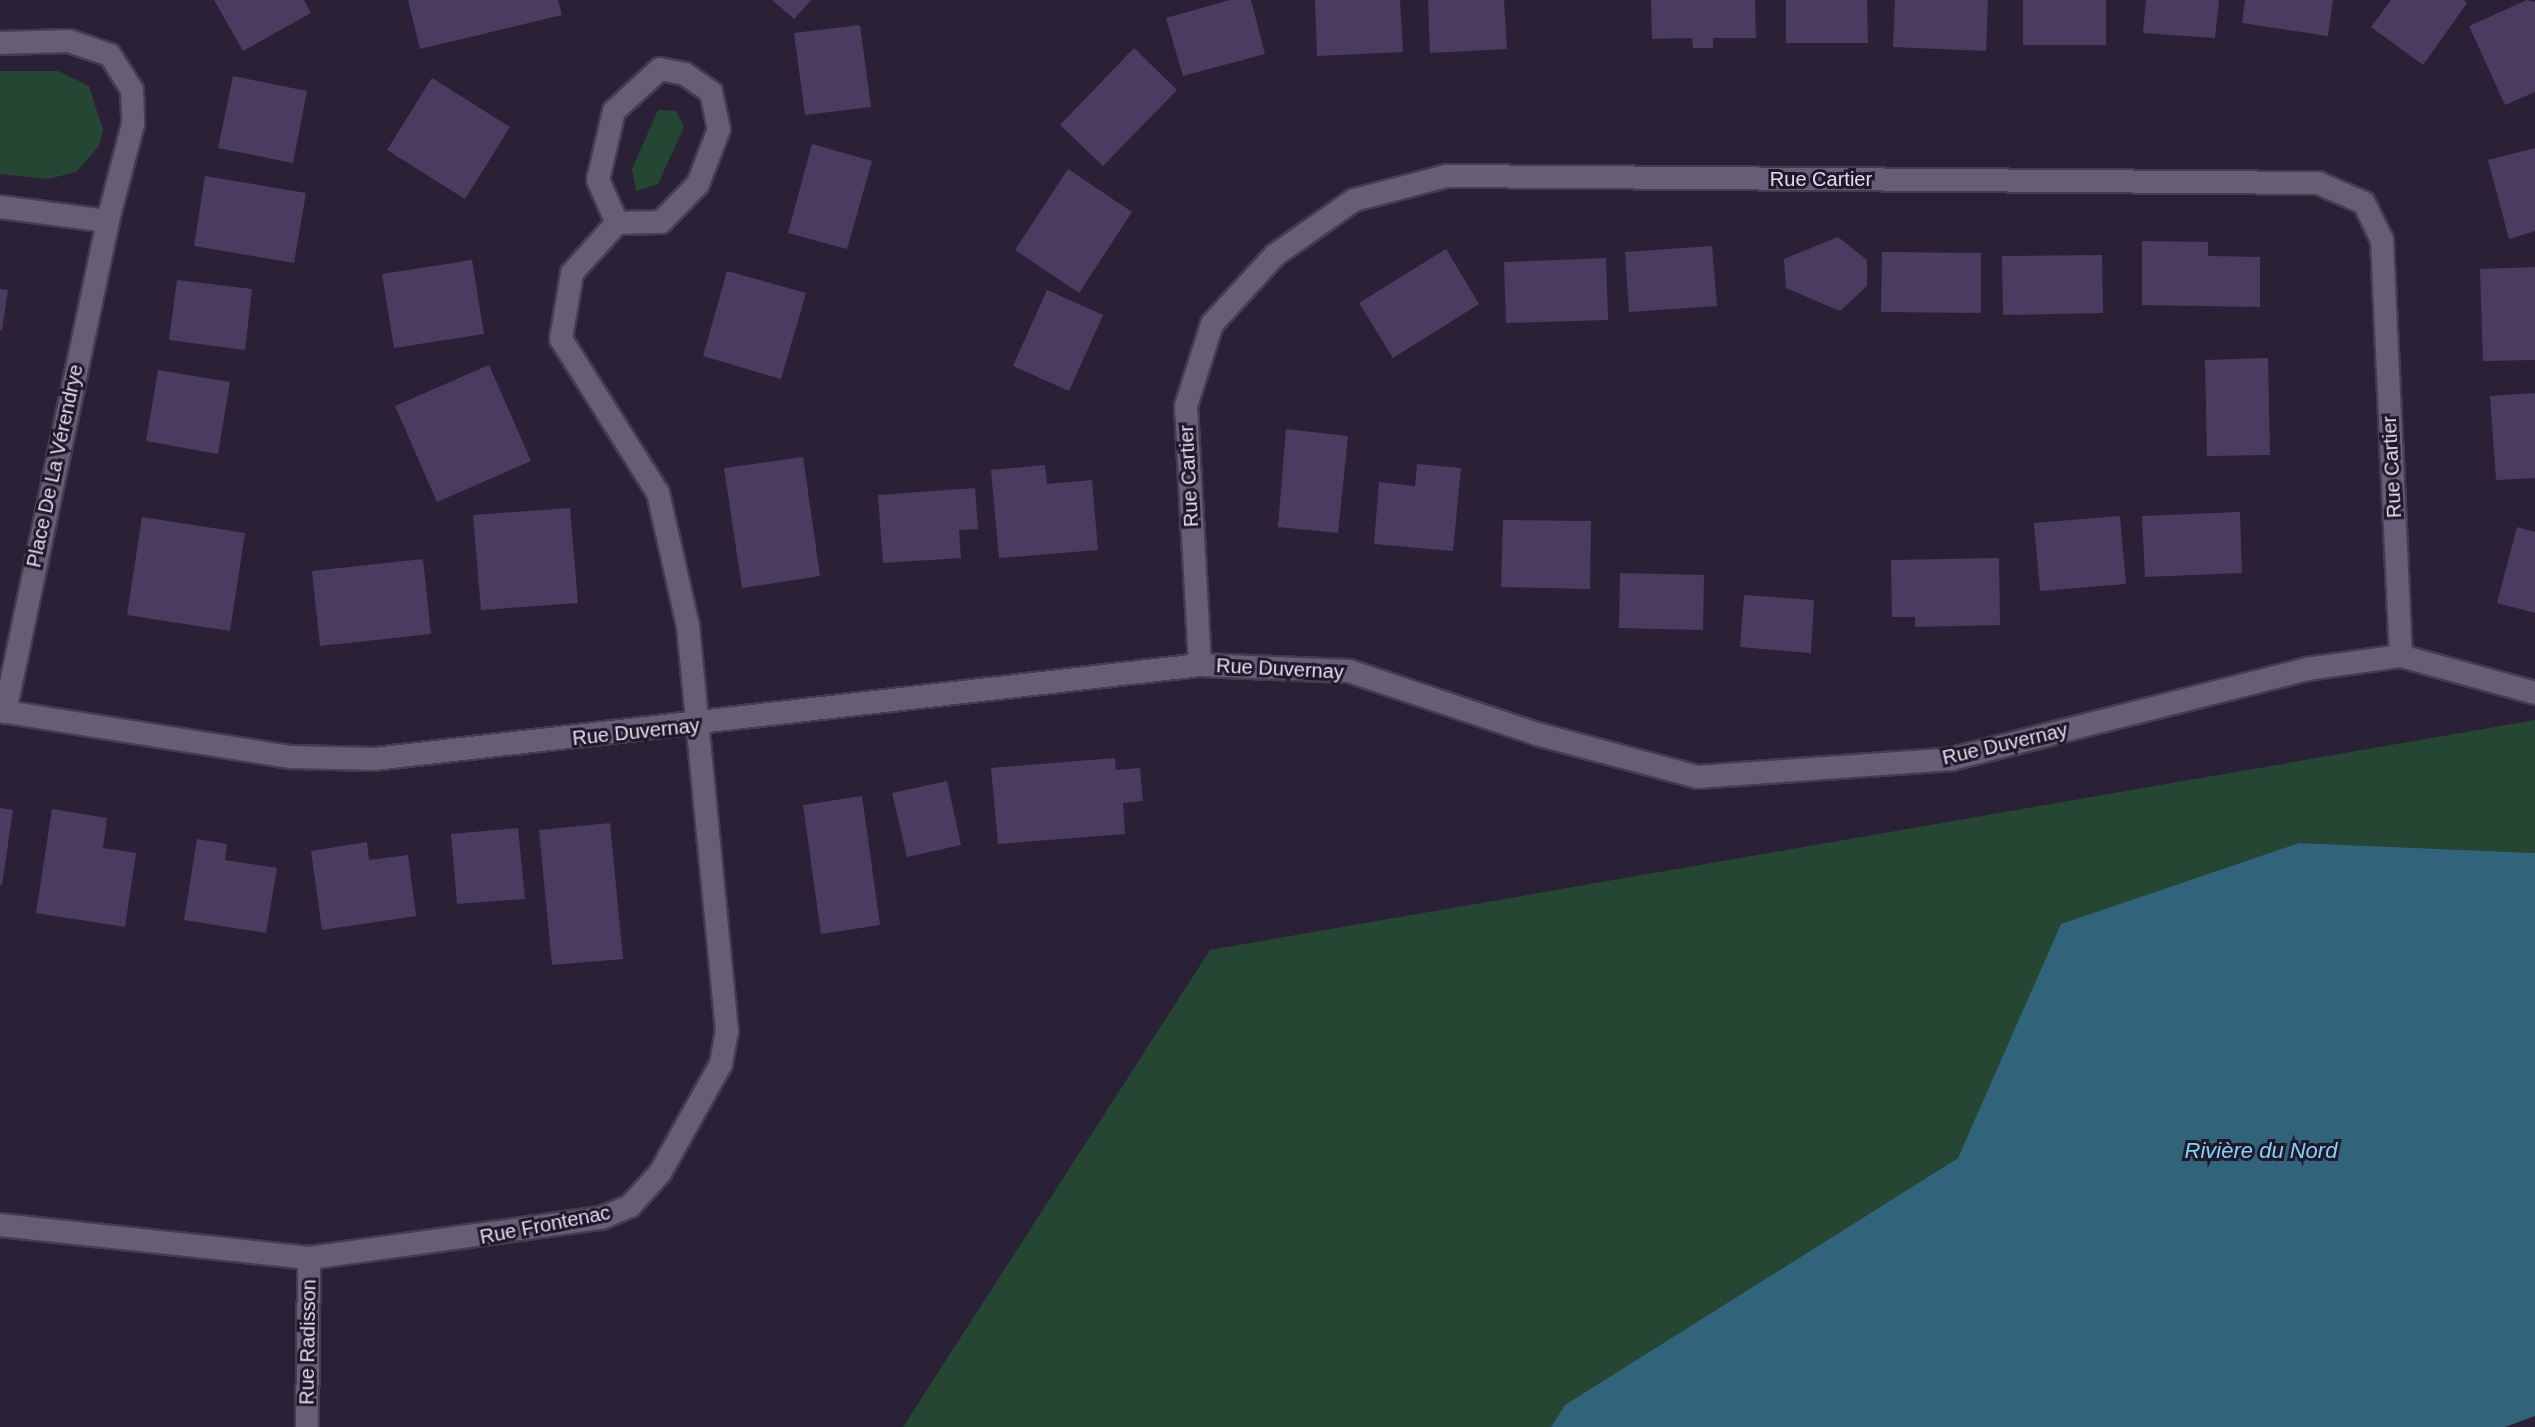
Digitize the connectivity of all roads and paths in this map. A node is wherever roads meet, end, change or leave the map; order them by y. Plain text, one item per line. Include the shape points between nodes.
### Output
1 (0, 43) edge
2 (0, 207) edge
3 (108, 221) junction
4 (617, 223) junction
5 (2401, 656) junction
6 (1200, 665) junction
7 (2535, 693) edge
8 (3, 712) edge
9 (694, 726) junction
10 (0, 1225) edge
11 (309, 1258) junction
12 (307, 1427) edge

1 - 3 street, Place De La Vérendrye via 69,41 110,55 132,90 133,124
2 - 3 street
3 - 8 street, Place De La Vérendrye
4 - 4 street via 598,180 614,111 660,69 685,74 711,92 719,129 698,184 661,222
4 - 9 street, Rue Frontenac via 572,273 561,339 658,493 688,626
5 - 6 street, Rue Duvernay via 2307,669 1952,759 1697,777 1537,734 1349,671
5 - 6 street, Rue Cartier via 2382,240 2364,203 2318,183 1446,176 1354,200 1275,255 1212,324 1186,406
5 - 7 street, Rue Duvernay
6 - 9 street, Rue Duvernay
8 - 9 street, Rue Duvernay via 292,757 374,759
9 - 11 street, Rue Frontenac via 727,1031 721,1064 660,1173 630,1206 601,1218
10 - 11 street, Rue Frontenac
11 - 12 street, Rue Radisson

